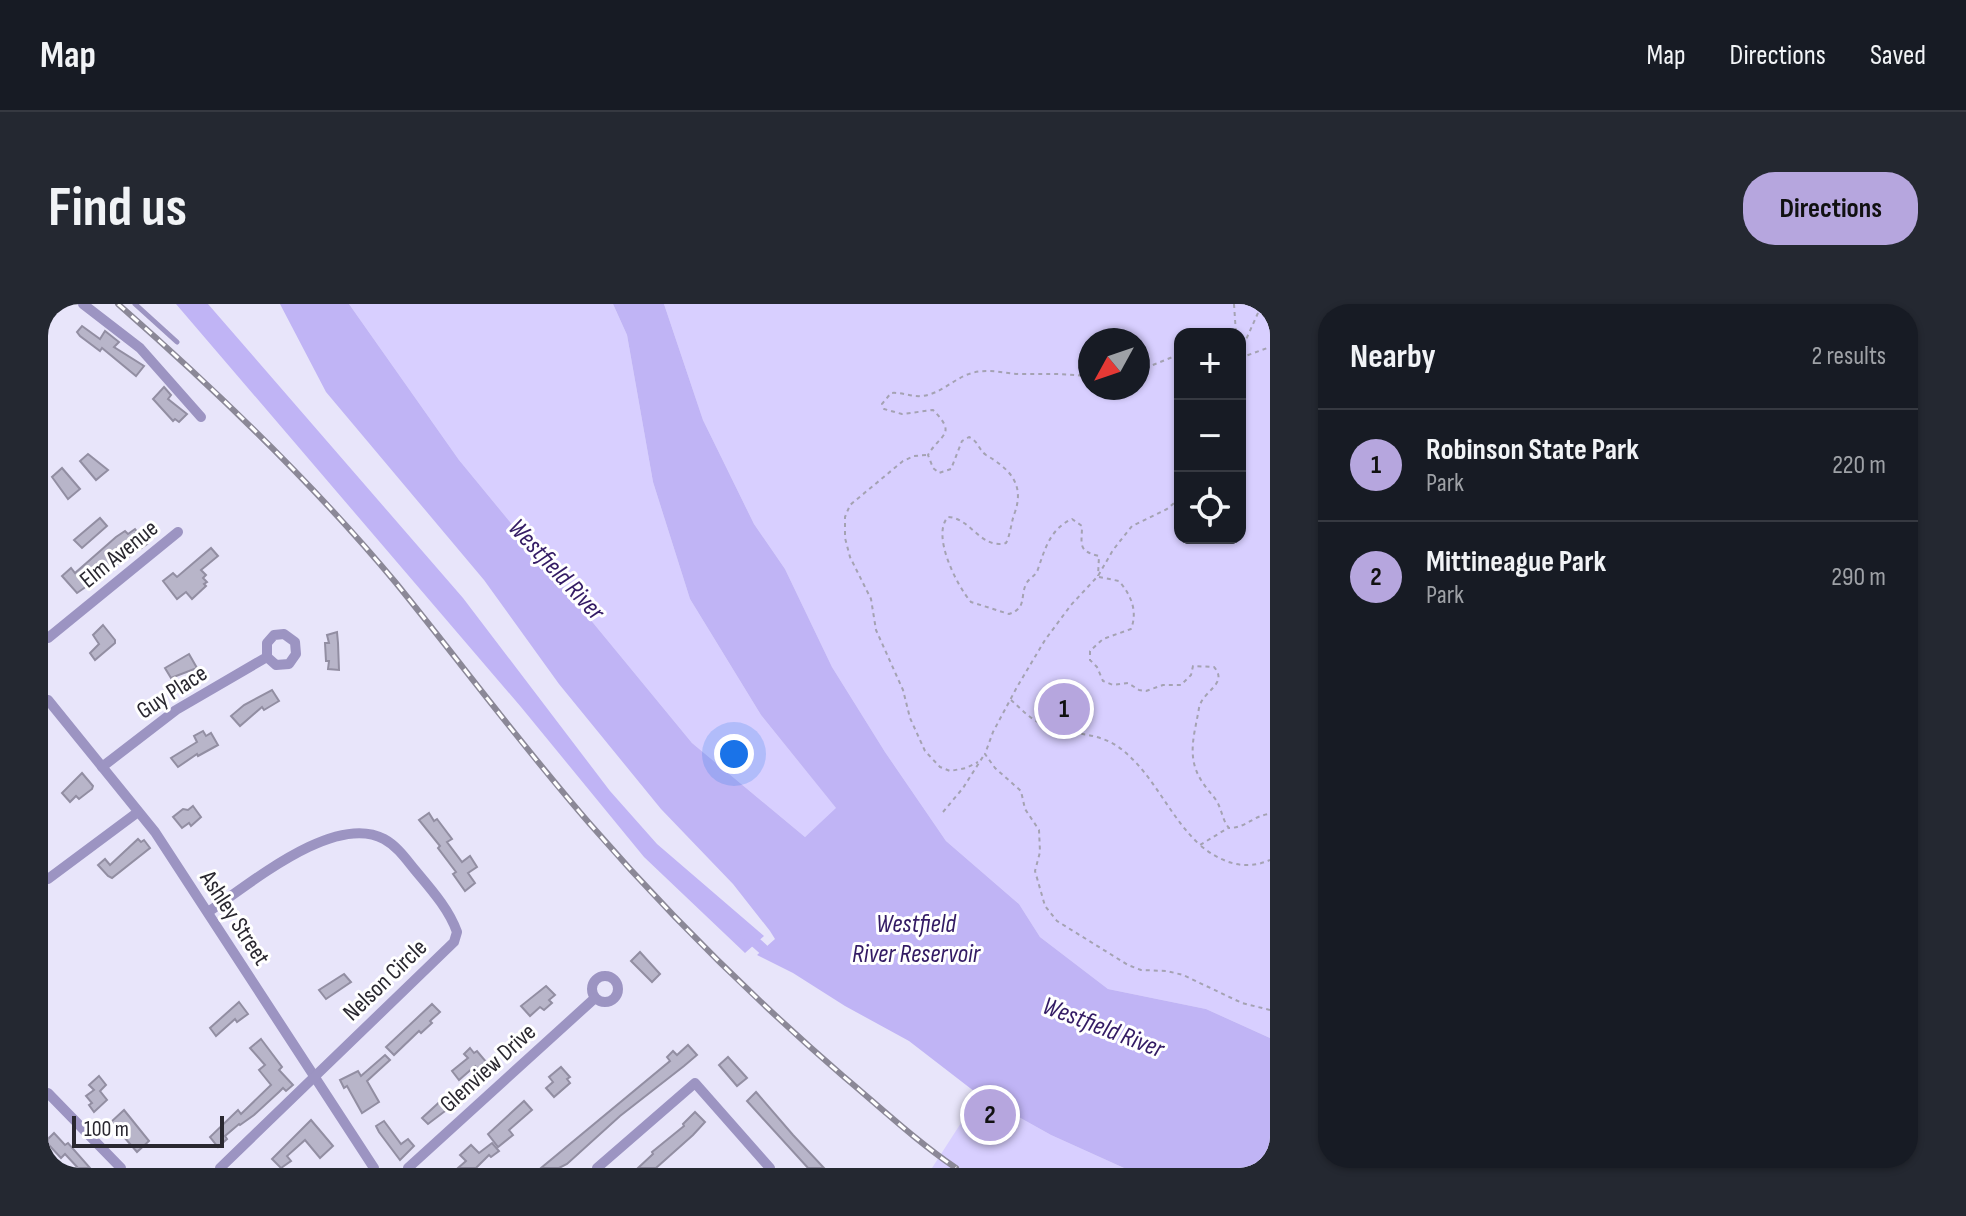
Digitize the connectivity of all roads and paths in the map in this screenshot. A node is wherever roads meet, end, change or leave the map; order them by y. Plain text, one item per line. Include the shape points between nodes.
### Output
1 (83, 304) edge
2 (135, 304) edge
3 (1234, 304) edge
4 (1262, 304) edge
5 (1236, 328) edge
6 (1246, 340) edge
7 (177, 342) dead end
8 (1270, 347) edge
9 (1174, 356) edge
10 (1246, 356) edge
11 (1150, 366) edge
12 (1078, 376) edge
13 (201, 417) dead end
14 (928, 455) junction
15 (1174, 503) edge
16 (178, 532) dead end
17 (1098, 576) junction
18 (48, 638) edge
19 (267, 657) dead end
20 (1010, 699) junction
21 (48, 700) edge
22 (985, 754) junction
23 (978, 762) junction
24 (102, 767) junction
25 (138, 812) junction
26 (943, 812) dead end
27 (1270, 814) edge
28 (1229, 828) junction
29 (1200, 845) junction
30 (1270, 860) edge
31 (48, 879) edge
32 (208, 912) junction
33 (595, 998) dead end
34 (1270, 1010) edge
35 (316, 1078) junction
36 (48, 1093) edge
37 (121, 1168) edge
38 (220, 1168) edge
39 (374, 1168) edge
40 (408, 1168) edge
41 (597, 1168) edge
42 (770, 1168) edge

1 - 13 street via 140,348
2 - 7 lane
3 - 5 path
4 - 6 path
8 - 10 path
9 - 11 path
12 - 14 path via 981,371 927,395 891,393 884,409 902,414 933,410 947,427
14 - 17 path via 933,468 946,472 969,437 1004,466 1018,490 1018,506 1003,544 987,541 960,519 944,521 945,557 971,602 1015,613 1050,537 1072,519 1082,526 1084,550 1099,556
14 - 23 path via 903,461 857,498 845,517 845,538 925,751 950,771
15 - 17 path via 1132,526
16 - 18 street, Elm Avenue
17 - 20 path via 1051,631
17 - 28 path via 1119,581 1134,614 1131,629 1103,639 1090,651 1103,681 1146,691 1181,685 1196,665 1218,671 1219,682 1200,704 1191,744 1200,779
19 - 24 street, Guy Place via 176,710
20 - 22 path
20 - 29 path via 1040,723 1115,745 1139,766
21 - 24 street, Ashley Street
22 - 23 path
22 - 34 path via 1021,791 1039,830 1037,883 1057,921 1128,965 1183,975
23 - 26 path
24 - 25 street, Ashley Street
25 - 31 street
25 - 32 street, Ashley Street
27 - 28 path
28 - 29 path
29 - 30 path via 1244,867
32 - 35 street, Ashley Street
32 - 35 street, Nelson Circle via 314,845 359,832 393,845 447,914 457,932 454,942
33 - 40 street, Glenview Drive
35 - 38 street
35 - 39 street, Ashley Street
36 - 37 street
41 - 42 street via 695,1083

